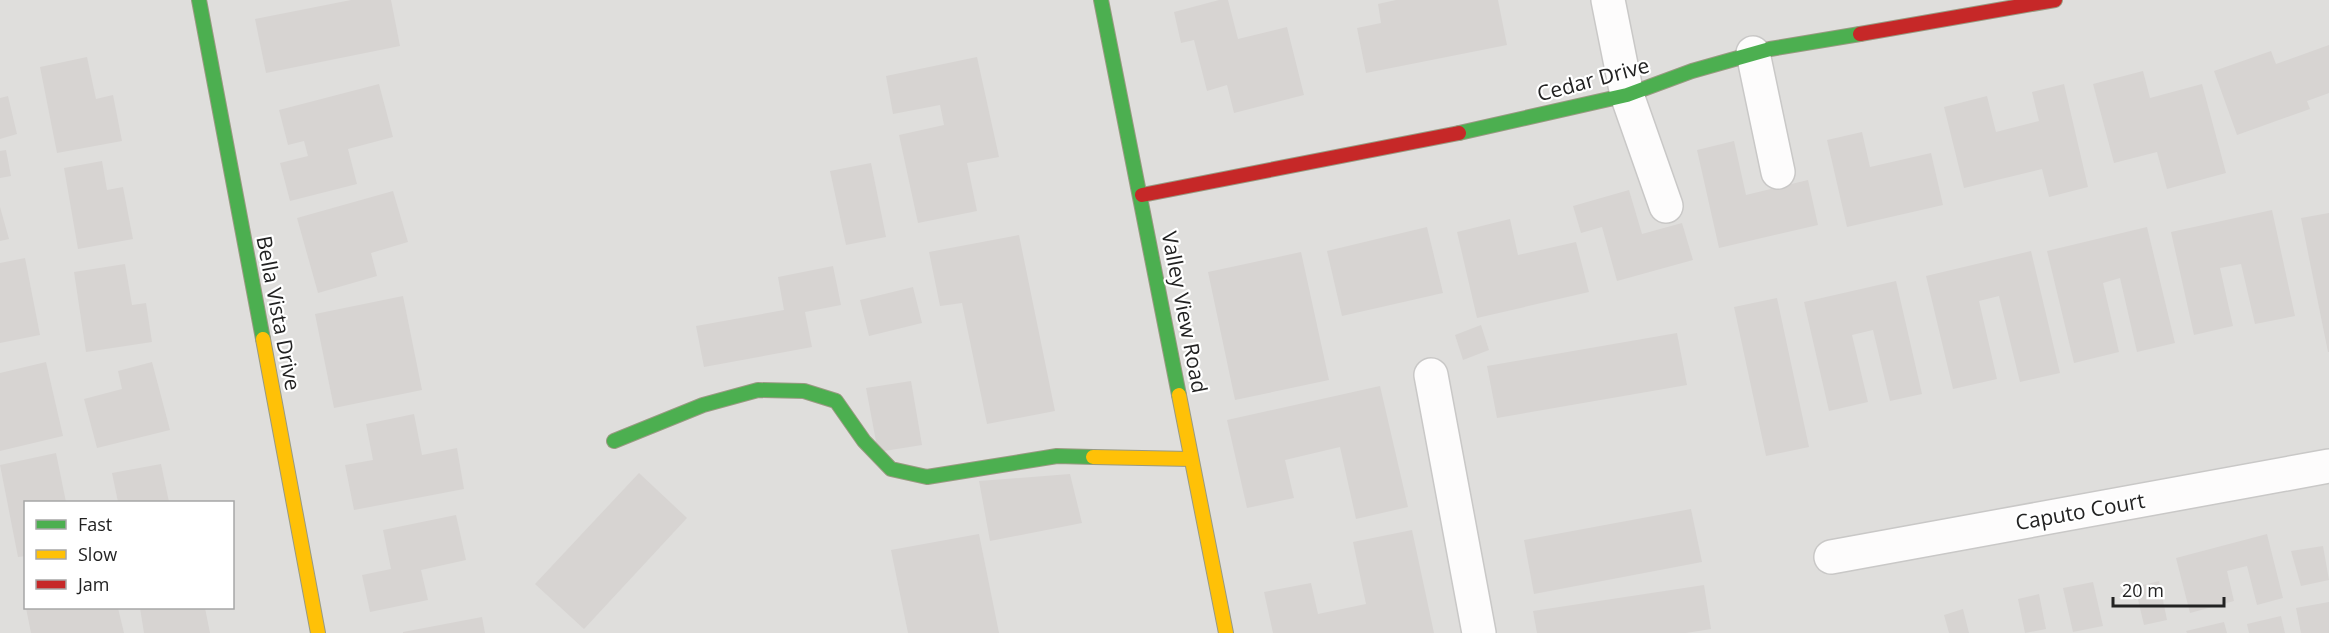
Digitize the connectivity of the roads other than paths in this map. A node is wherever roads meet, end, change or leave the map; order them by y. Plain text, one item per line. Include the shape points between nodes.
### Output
1 (199, 0) edge
2 (1101, 0) edge
3 (1608, 0) edge
4 (2055, 0) edge
5 (1753, 53) junction
6 (1627, 95) junction
7 (1778, 172) dead end
8 (1142, 195) junction
9 (1666, 206) dead end
10 (1431, 375) dead end
11 (614, 441) dead end
12 (1191, 459) junction
13 (2329, 466) edge
14 (1831, 557) dead end
15 (318, 633) edge
16 (1226, 633) edge
17 (1479, 633) edge

1 - 15 street, Bella Vista Drive
2 - 8 street, Valley View Road
3 - 6 street
4 - 5 street, Cedar Drive
5 - 6 street, Cedar Drive
5 - 7 street
6 - 8 street, Cedar Drive via 1420,142
6 - 9 street
8 - 12 street, Valley View Road
10 - 17 street
11 - 12 street via 703,405 758,390 781,390 804,391 836,401 864,441 891,469 927,477 1057,456
12 - 16 street, Valley View Road
13 - 14 street, Caputo Court

